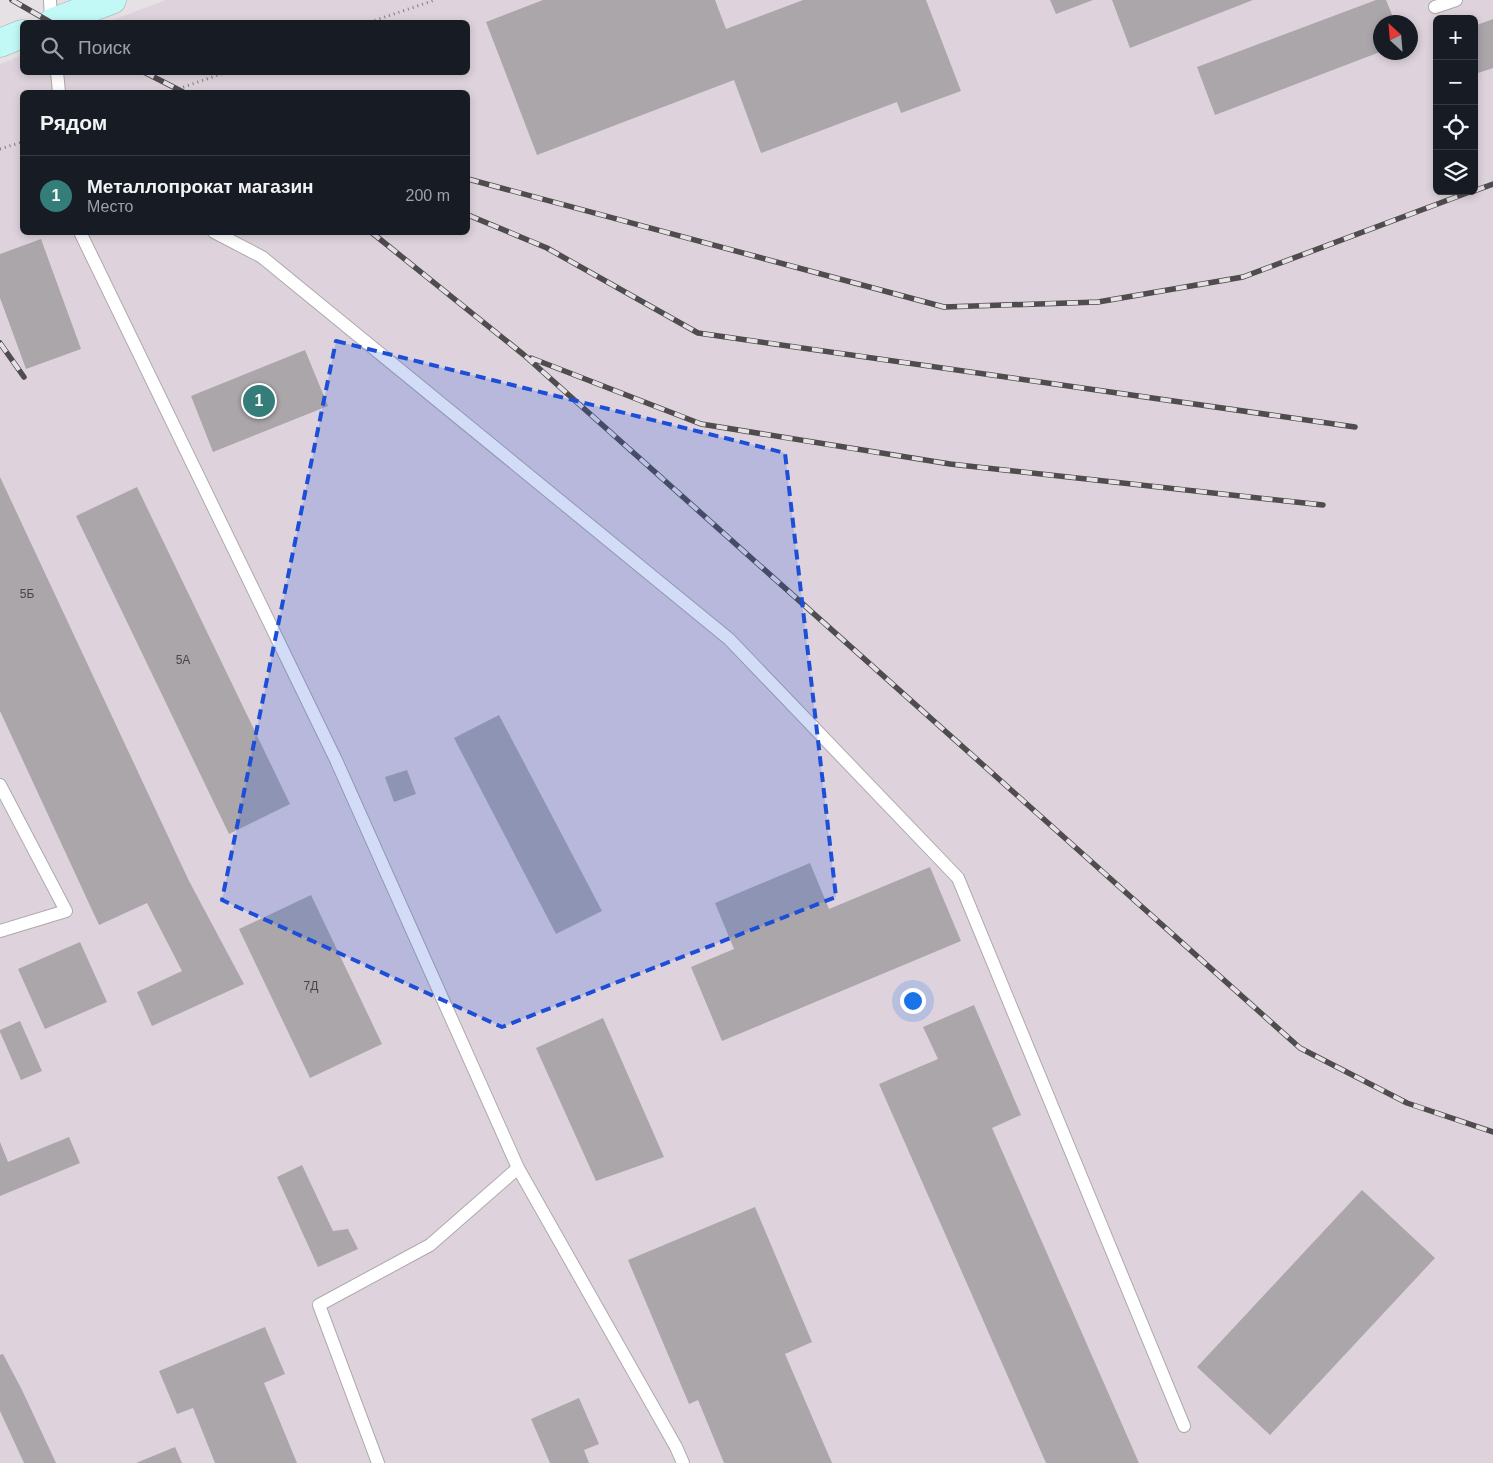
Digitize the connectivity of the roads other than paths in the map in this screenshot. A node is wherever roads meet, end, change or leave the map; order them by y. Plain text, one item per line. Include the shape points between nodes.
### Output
1 (50, 0) edge
2 (112, 0) edge
3 (1456, 0) edge
4 (1435, 7) dead end
5 (52, 20) edge
6 (57, 20) edge
7 (20, 35) edge
8 (0, 43) edge
9 (57, 75) edge
10 (59, 90) edge
11 (81, 235) edge
12 (220, 235) edge
13 (0, 785) edge
14 (0, 931) edge
15 (518, 1168) junction
16 (1184, 1426) dead end
17 (378, 1463) edge
18 (683, 1463) edge

1 - 5 lane
2 - 6 main road
3 - 4 lane
7 - 8 main road
9 - 10 lane
11 - 15 lane via 336,760
12 - 16 lane via 262,257 729,638 958,878
13 - 14 lane via 66,911
15 - 17 lane via 430,1245 319,1304
15 - 18 lane

